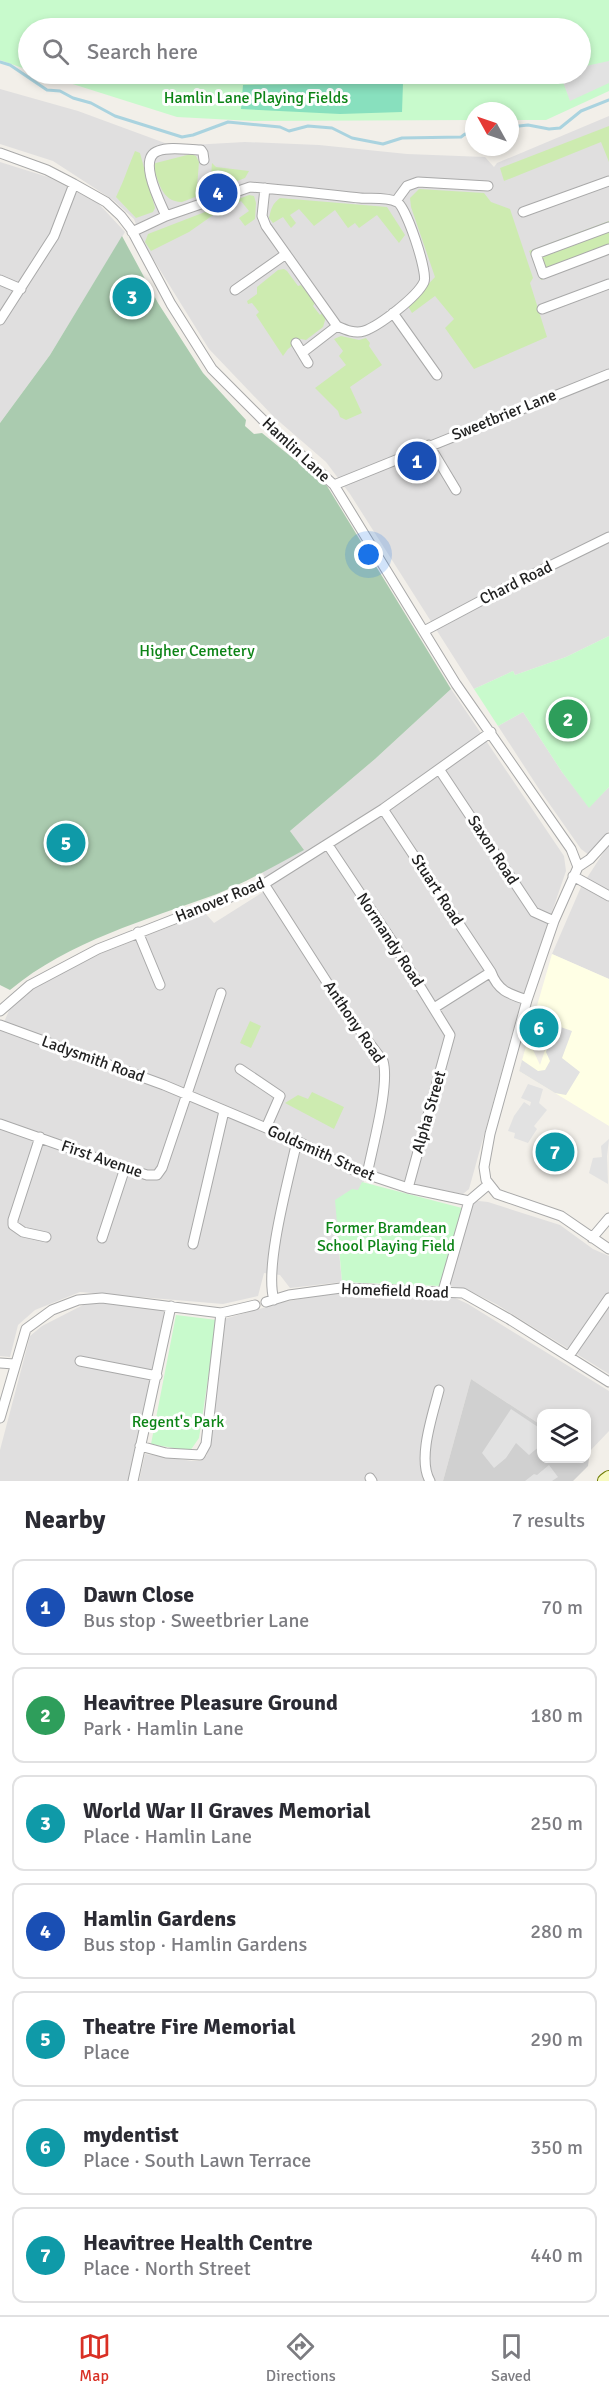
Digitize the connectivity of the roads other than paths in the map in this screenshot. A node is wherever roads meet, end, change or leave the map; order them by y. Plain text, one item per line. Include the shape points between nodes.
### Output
1 (0, 153) edge
2 (204, 160) dead end
3 (609, 181) edge
4 (74, 184) junction
5 (488, 186) dead end
6 (265, 188) junction
7 (396, 201) junction
8 (523, 212) dead end
9 (166, 216) junction
10 (609, 227) edge
11 (132, 232) junction
12 (609, 249) edge
13 (286, 254) junction
14 (0, 280) edge
15 (609, 284) edge
16 (21, 289) junction
17 (235, 290) dead end
18 (542, 309) dead end
19 (393, 313) junction
20 (0, 320) edge
21 (338, 326) junction
22 (296, 343) dead end
23 (302, 353) junction
24 (308, 363) dead end
25 (609, 374) edge
26 (437, 375) dead end
27 (429, 445) junction
28 (334, 485) junction
29 (456, 490) dead end
30 (609, 537) edge
31 (424, 632) junction
32 (491, 732) junction
33 (439, 769) junction
34 (383, 808) junction
35 (609, 838) edge
36 (328, 845) junction
37 (575, 871) junction
38 (264, 884) junction
39 (609, 896) edge
40 (554, 921) junction
41 (138, 933) junction
42 (490, 972) junction
43 (160, 985) dead end
44 (221, 993) dead end
45 (527, 1000) junction
46 (434, 1008) junction
47 (0, 1011) edge
48 (0, 1025) edge
49 (450, 1035) joint
50 (240, 1069) dead end
51 (186, 1095) junction
52 (224, 1111) junction
53 (0, 1124) edge
54 (266, 1128) junction
55 (40, 1137) junction
56 (297, 1141) junction
57 (125, 1168) junction
58 (367, 1174) junction
59 (489, 1184) junction
60 (408, 1188) junction
61 (469, 1201) junction
62 (609, 1218) edge
63 (46, 1237) dead end
64 (102, 1238) dead end
65 (592, 1239) junction
66 (192, 1244) dead end
67 (609, 1249) edge
68 (443, 1291) junction
69 (609, 1298) edge
70 (255, 1305) dead end
71 (171, 1306) junction
72 (221, 1313) junction
73 (569, 1356) junction
74 (80, 1361) dead end
75 (0, 1362) edge
76 (14, 1364) junction
77 (157, 1376) junction
78 (609, 1382) edge
79 (439, 1390) dead end
80 (0, 1418) edge
81 (140, 1446) junction
82 (609, 1478) edge
83 (133, 1481) edge
84 (430, 1481) edge
85 (605, 1481) edge

1 - 4 street, Hamlin Lane
2 - 9 street via 201,150 163,150 151,155 150,174
3 - 8 street
4 - 11 street, Hamlin Lane via 112,207
4 - 16 street via 54,236
5 - 7 street via 417,182 407,186
6 - 7 street
6 - 9 street via 250,187
6 - 13 street via 262,216
7 - 19 street via 404,210 425,269 425,281
9 - 11 street
10 - 12 street via 536,254 543,274
11 - 28 street, Hamlin Lane via 212,369
13 - 17 street
13 - 21 street
14 - 16 street
15 - 18 street
16 - 20 street
19 - 21 street via 356,333
19 - 26 street
21 - 23 street
22 - 23 street
23 - 24 street
25 - 27 street, Sweetbrier Lane
27 - 28 street, Sweetbrier Lane
27 - 29 street
28 - 31 street, Hamlin Lane
30 - 31 street, Chard Road
31 - 32 street, Hamlin Lane
32 - 33 street, Hanover Road
32 - 37 street, Hamlin Lane via 571,849
33 - 34 street, Hanover Road
33 - 40 street, Saxon Road via 534,912
34 - 36 street, Hanover Road
34 - 42 street, Stuart Road
35 - 37 street
36 - 38 street, Hanover Road
36 - 46 street, Normandy Road
37 - 39 street
37 - 40 street
38 - 41 street, Hanover Road
38 - 58 street, Anthony Road via 346,1012 383,1061 382,1099
40 - 45 street
41 - 43 street
41 - 47 street, Hanover Road via 30,985
42 - 45 street, Stuart Road via 500,989
42 - 46 street
44 - 51 street
45 - 59 street via 486,1155
46 - 49 street, Normandy Road
48 - 51 street, Ladysmith Road
49 - 60 street, Alpha Street
50 - 54 street via 280,1096
51 - 52 street, Goldsmith Street
51 - 57 street, First Avenue via 160,1172 147,1175
52 - 54 street, Goldsmith Street
52 - 66 street
53 - 55 street, First Avenue
54 - 56 street, Goldsmith Street
55 - 57 street, First Avenue
55 - 63 street via 13,1220 23,1232
56 - 58 street, Goldsmith Street
56 - 68 street, Homefield Road via 272,1262 270,1301 341,1288
57 - 64 street
58 - 60 street, Goldsmith Street
59 - 61 street
59 - 65 street via 502,1197 561,1216
60 - 61 street, Goldsmith Street
61 - 68 street
62 - 65 street
65 - 67 street
68 - 73 street, Homefield Road via 474,1297
69 - 73 street
70 - 72 street
71 - 72 street
71 - 76 street via 102,1298 72,1302 29,1324
71 - 77 street
72 - 81 street via 206,1444 200,1455 166,1453
73 - 78 street, Homefield Road
74 - 77 street
75 - 76 street
76 - 80 street
77 - 81 street
79 - 84 street via 424,1467
81 - 83 street
82 - 85 main road

